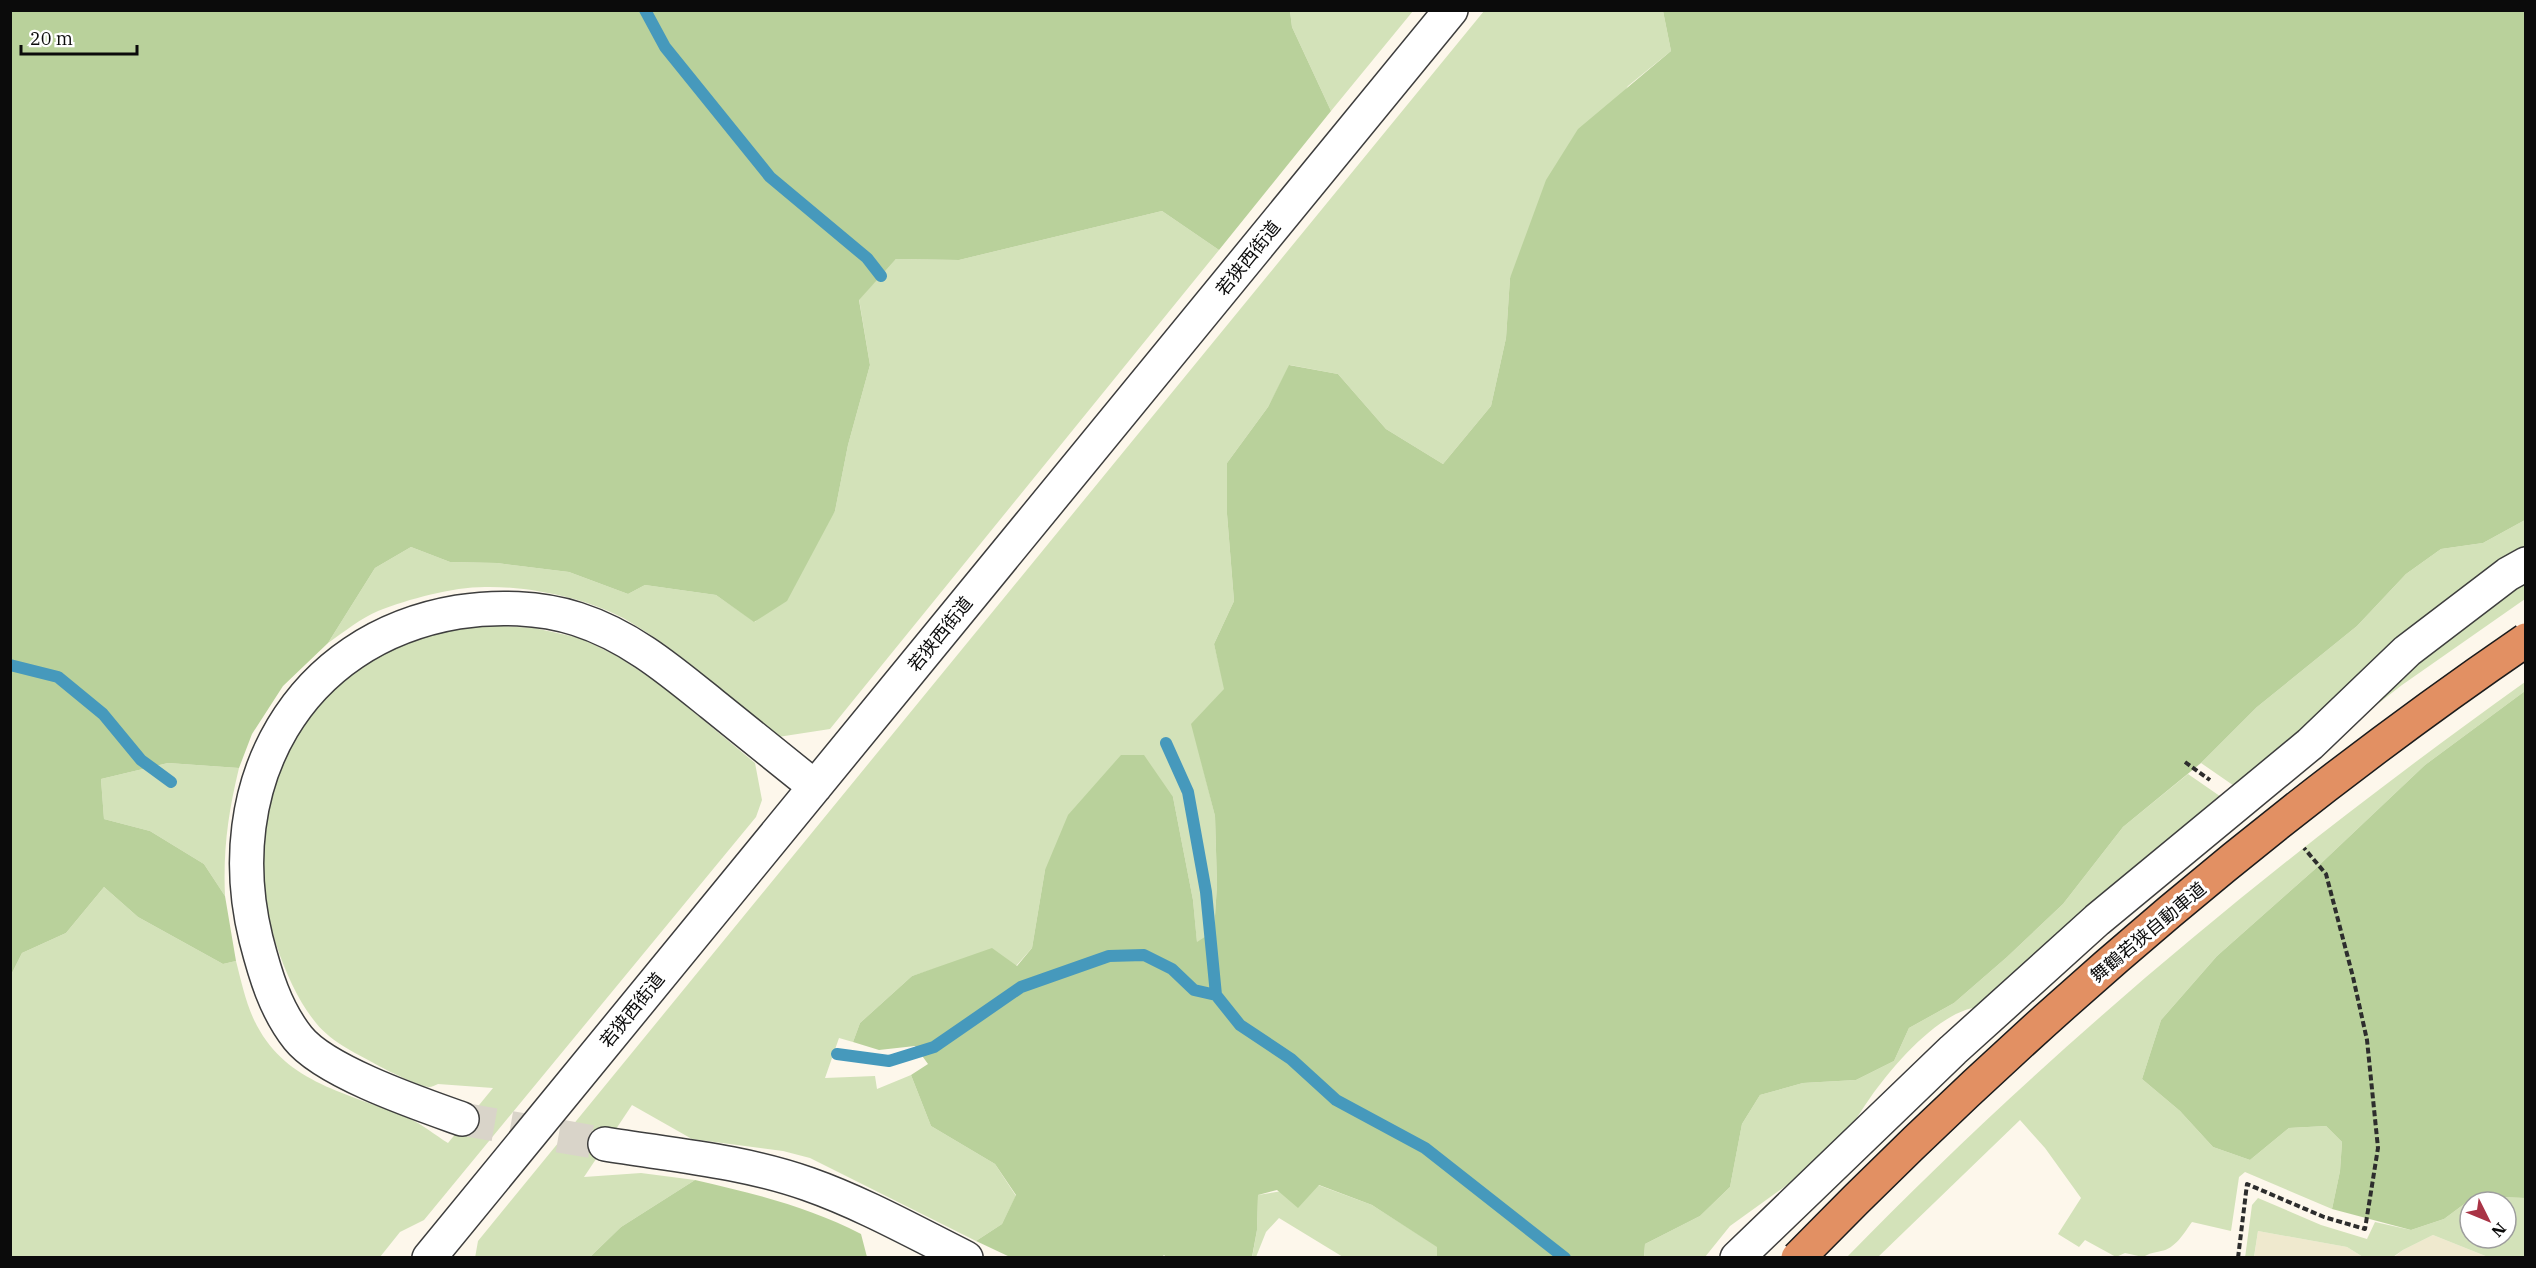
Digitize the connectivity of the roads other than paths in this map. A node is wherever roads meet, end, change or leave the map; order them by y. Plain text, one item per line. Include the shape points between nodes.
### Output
1 (1451, 10) edge
2 (2526, 564) edge
3 (2526, 640) edge
4 (815, 787) junction
5 (462, 1119) tunnel mouth
6 (605, 1144) tunnel mouth
7 (429, 1257) edge
8 (966, 1257) edge
9 (1737, 1257) edge
10 (1798, 1257) edge

1 - 4 street, 若狭西街道
2 - 9 street via 2407,651 2310,744 2097,920 1953,1050
3 - 10 highway, 舞鶴若狭自動車道, bridge via 2350,768 2151,928 2015,1047
4 - 5 street via 652,656 615,634 575,618 487,608 430,617 384,634 339,662 298,703 271,745 256,792 246,851 249,910 261,956 275,1001 300,1040 328,1063
4 - 7 street, 若狭西街道
6 - 8 street via 740,1165 807,1183

